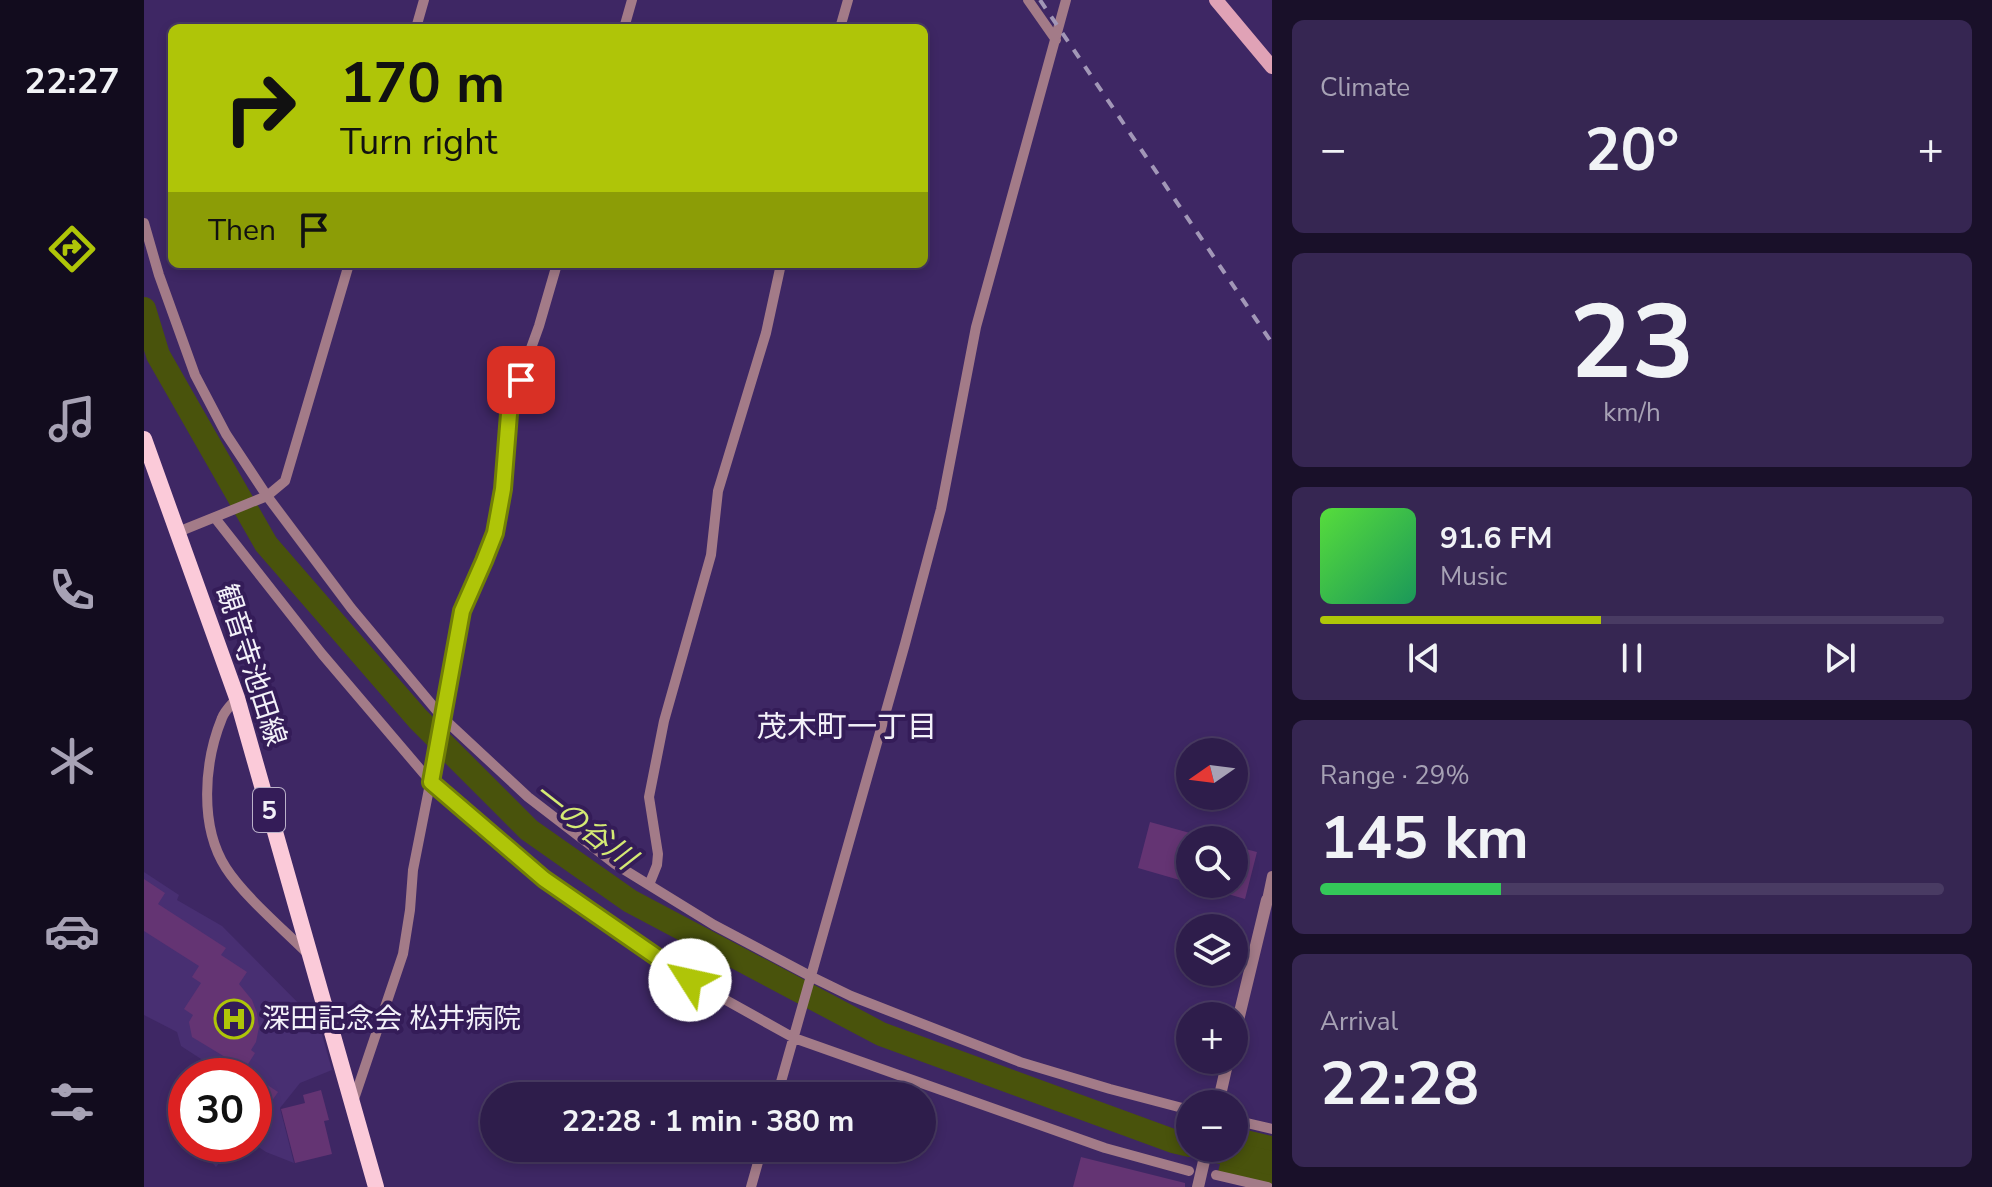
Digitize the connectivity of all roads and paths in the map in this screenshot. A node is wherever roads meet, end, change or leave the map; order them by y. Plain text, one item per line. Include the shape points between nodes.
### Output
1 (424, 0) edge
2 (632, 0) edge
3 (848, 0) edge
4 (1028, 0) edge
5 (1066, 0) edge
6 (1216, 0) edge
7 (417, 24) edge
8 (625, 24) edge
9 (841, 24) edge
10 (1056, 40) junction
11 (1272, 67) edge
12 (144, 223) edge
13 (348, 268) edge
14 (556, 268) edge
15 (780, 268) edge
16 (144, 439) edge
17 (267, 496) junction
18 (215, 518) junction
19 (178, 532) junction
20 (237, 698) junction
21 (443, 718) junction
22 (431, 782) junction
23 (1272, 879) edge
24 (649, 885) junction
25 (1267, 900) joint
26 (310, 957) junction
27 (812, 977) junction
28 (1242, 1002) edge
29 (794, 1038) junction
30 (781, 1082) edge
31 (352, 1104) junction
32 (1176, 1106) edge
33 (1248, 1123) edge
34 (1272, 1129) edge
35 (758, 1162) edge
36 (1200, 1162) edge
37 (1195, 1171) junction
38 (1216, 1175) dead end
39 (376, 1187) edge
40 (751, 1187) edge
41 (1198, 1187) edge
42 (1268, 1187) edge

1 - 7 street
2 - 8 street
3 - 9 street
4 - 10 street
5 - 10 street
6 - 11 main road
10 - 27 street via 976,327 933,539
12 - 17 street via 195,375
13 - 17 street via 285,481
14 - 21 street via 512,401 495,533 462,611
15 - 24 street via 718,491 711,555 664,721 649,797 658,854
16 - 19 main road, 観音寺池田線 / 5
17 - 18 street
17 - 21 street
18 - 19 street
18 - 22 street
19 - 20 main road, 観音寺池田線 / 5
20 - 26 main road, 観音寺池田線 / 5
20 - 26 street via 223,715 206,776 214,842 238,884
21 - 22 street
21 - 24 street via 528,797
22 - 29 street via 544,879 690,980
22 - 31 street via 403,954
23 - 25 street
24 - 27 street
25 - 28 street
26 - 31 main road, 観音寺池田線 / 5
27 - 29 street
27 - 32 street via 1020,1062
29 - 30 street
29 - 37 street via 1105,1148
31 - 39 main road, 観音寺池田線 / 5
33 - 34 street
35 - 40 street
36 - 37 street
37 - 41 street
38 - 42 street

